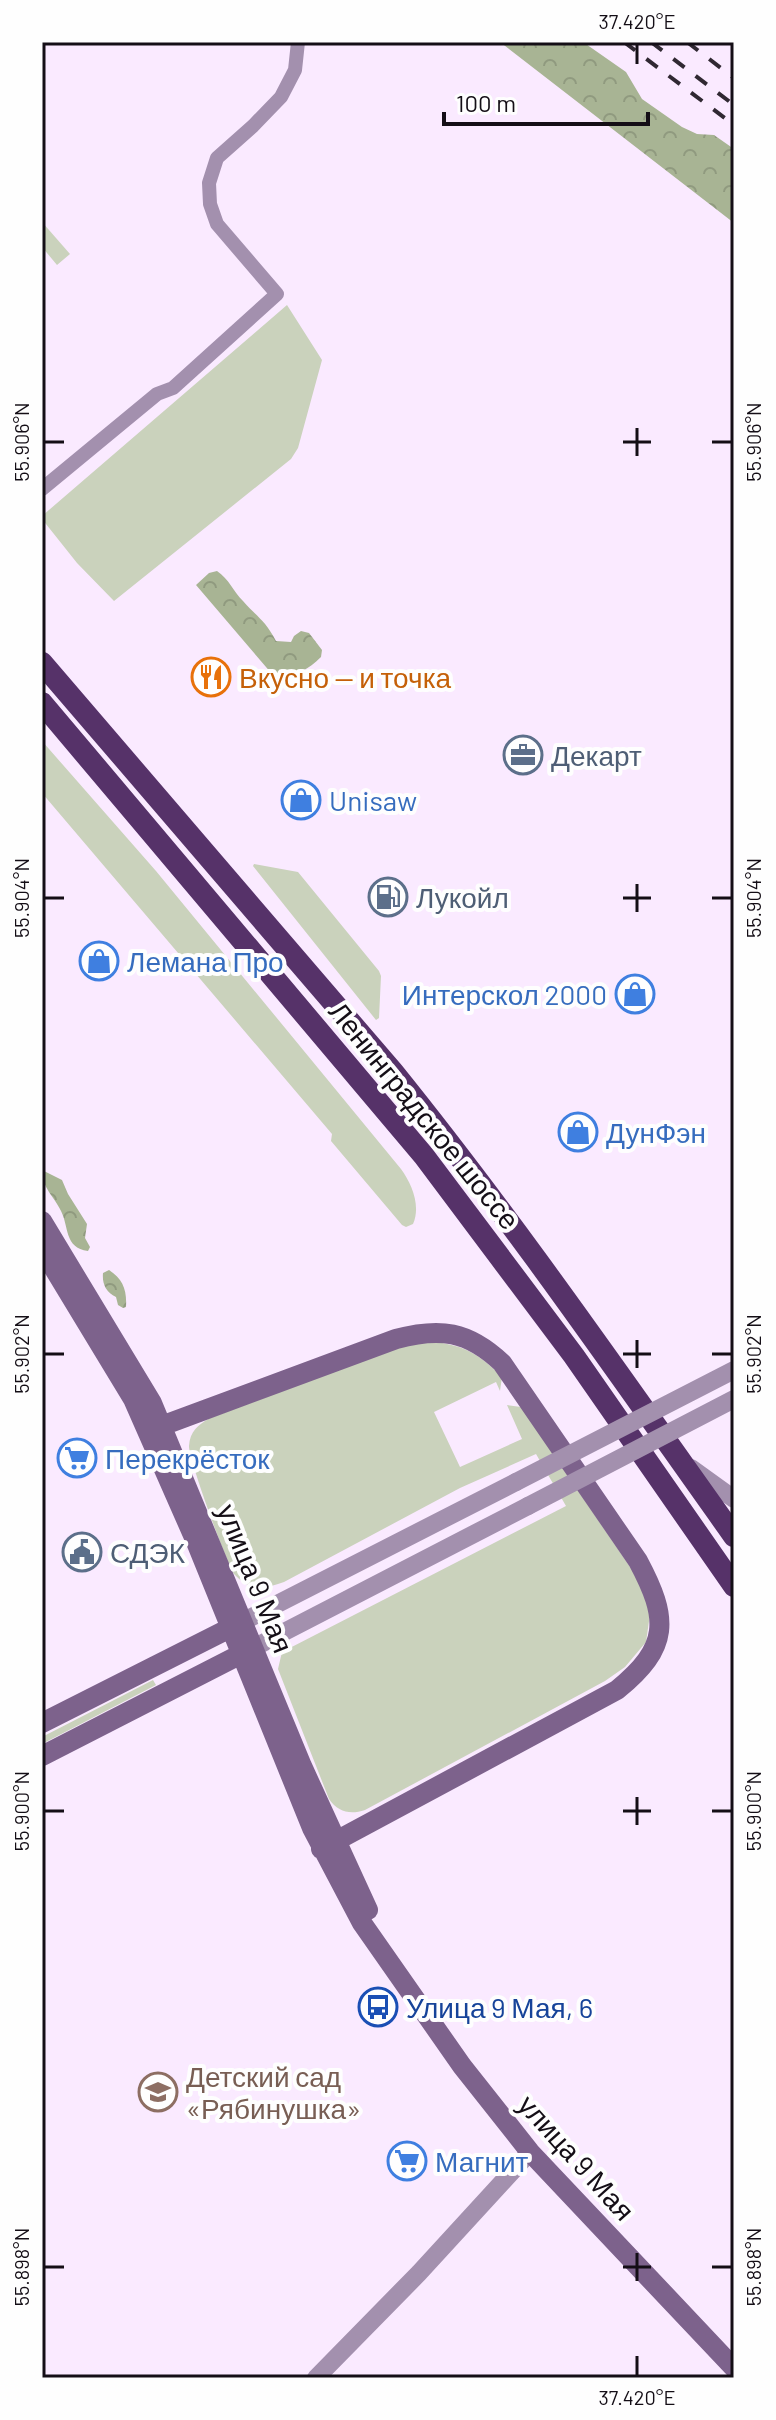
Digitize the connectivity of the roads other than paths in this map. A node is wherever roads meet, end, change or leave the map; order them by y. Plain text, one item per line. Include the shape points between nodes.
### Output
1 (298, 42) edge
2 (42, 489) edge
3 (42, 663) edge
4 (42, 703) edge
5 (42, 1221) edge
6 (42, 1249) edge
7 (734, 1370) edge
8 (734, 1399) edge
9 (155, 1428) junction
10 (679, 1458) junction
11 (734, 1499) edge
12 (734, 1536) edge
13 (734, 1586) edge
14 (237, 1624) junction
15 (248, 1650) junction
16 (42, 1723) edge
17 (42, 1756) edge
18 (328, 1845) junction
19 (530, 2152) junction
20 (734, 2368) edge
21 (316, 2378) edge

1 - 2 street via 295,70 281,97 217,158 209,183 217,224 277,294 173,388 157,394
3 - 10 highway, Ленинградское шоссе via 440,1130
4 - 13 highway, Ленинградское шоссе via 424,1156 574,1356
5 - 9 main road, улица 9 Мая via 138,1376
6 - 9 main road, улица 9 Мая
7 - 14 street, bridge
8 - 15 street, bridge
9 - 14 main road, улица 9 Мая
9 - 18 main road via 396,1339 432,1332 468,1338 502,1363 654,1591 660,1619 653,1651 617,1690
10 - 11 street
10 - 12 highway, Ленинградское шоссе
14 - 15 main road, улица 9 Мая
14 - 16 main road
15 - 17 main road
15 - 18 main road, улица 9 Мая
18 - 19 main road, улица 9 Мая via 362,1923
19 - 20 main road, улица 9 Мая
19 - 21 street

